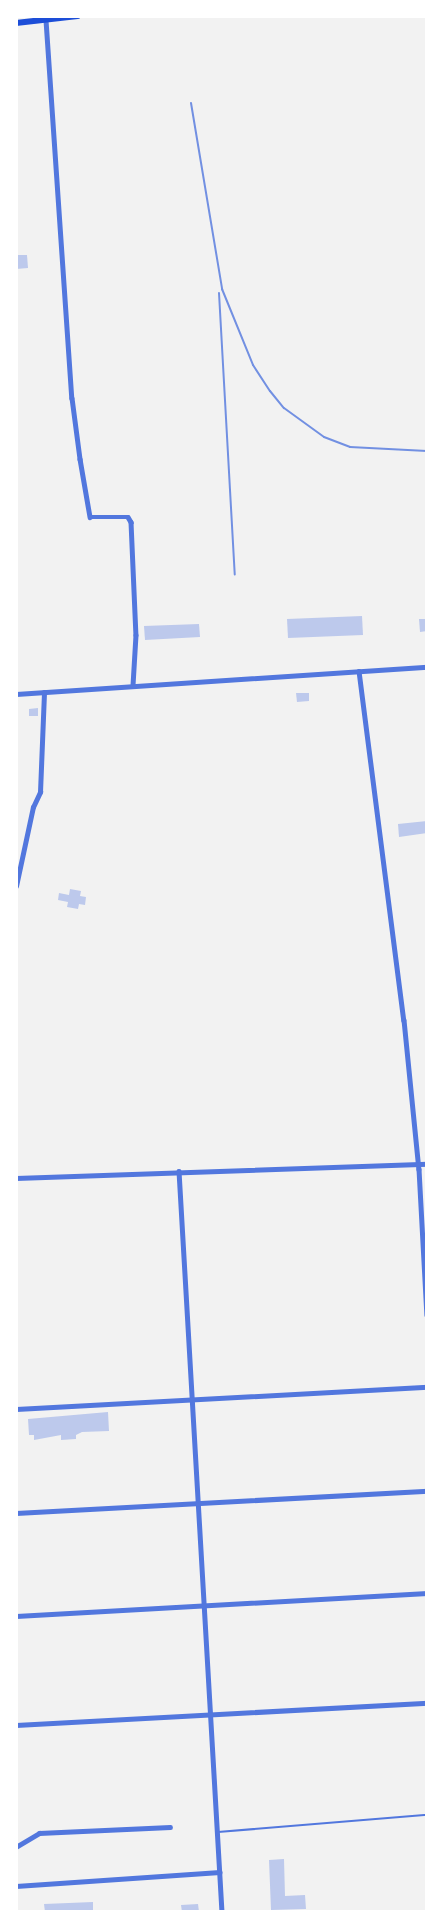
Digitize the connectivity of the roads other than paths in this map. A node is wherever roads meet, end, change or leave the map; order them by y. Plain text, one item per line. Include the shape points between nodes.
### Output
1 (78, 16) edge
2 (46, 20) junction
3 (16, 23) edge
4 (427, 667) edge
5 (358, 671) junction
6 (134, 686) junction
7 (44, 692) junction
8 (16, 694) edge
9 (16, 886) edge
10 (418, 1164) junction
11 (427, 1164) edge
12 (179, 1171) junction
13 (16, 1178) edge
14 (427, 1315) edge
15 (427, 1387) edge
16 (192, 1400) junction
17 (16, 1408) edge
18 (427, 1491) edge
19 (197, 1501) junction
20 (16, 1512) edge
21 (427, 1593) edge
22 (204, 1606) junction
23 (16, 1616) edge
24 (427, 1703) edge
25 (210, 1716) junction
26 (16, 1725) edge
27 (427, 1815) edge
28 (170, 1828) dead end
29 (218, 1832) junction
30 (16, 1848) edge
31 (220, 1872) junction
32 (16, 1886) edge
33 (222, 1912) edge

1 - 2 main road
2 - 3 main road
2 - 6 street via 72,398 80,459 90,517 128,517 131,522 136,635
4 - 5 street
5 - 6 street
5 - 10 street via 404,1020
6 - 7 street
7 - 8 street
7 - 9 street via 40,792 33,807
10 - 11 street
10 - 12 street
10 - 14 street
12 - 13 street
12 - 16 street
15 - 16 street
16 - 17 street
16 - 19 street
18 - 19 street
19 - 20 street
19 - 22 street
21 - 22 street
22 - 23 street
22 - 25 street
24 - 25 street
25 - 26 street
25 - 29 street
27 - 29 lane
28 - 30 street via 38,1834
29 - 31 street
31 - 32 street
31 - 33 street

